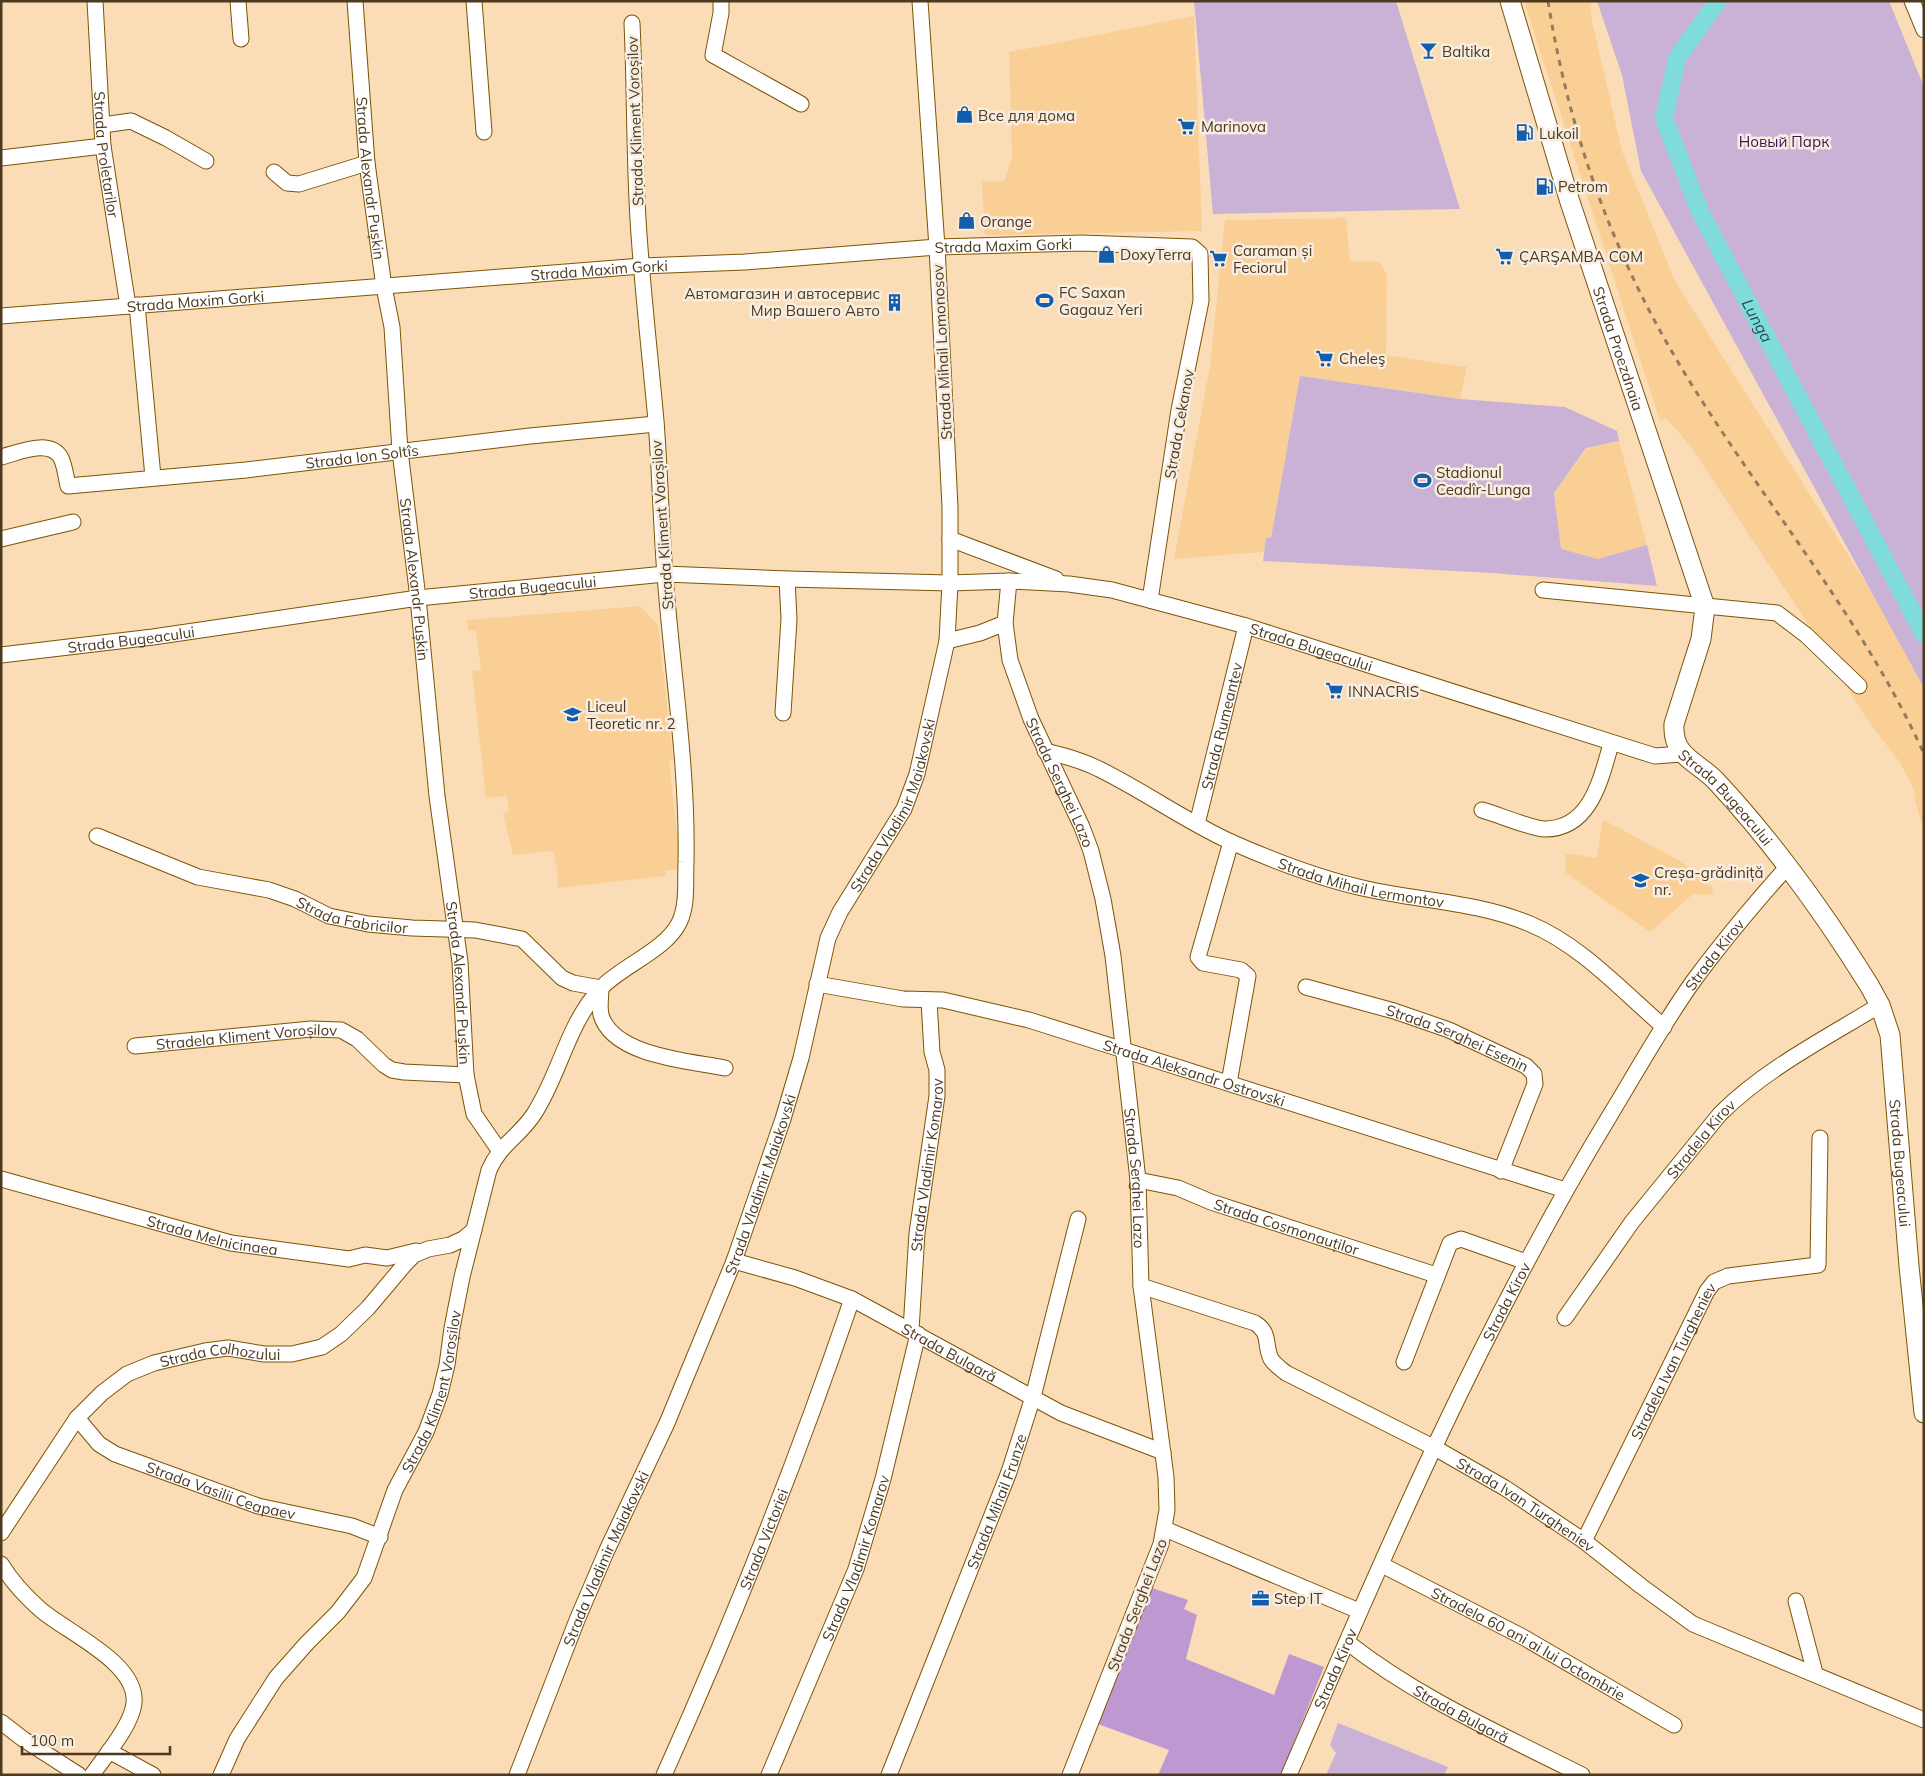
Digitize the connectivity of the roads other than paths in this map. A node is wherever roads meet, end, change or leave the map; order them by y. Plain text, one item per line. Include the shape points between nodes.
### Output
1 (95, 1) edge
2 (238, 1) edge
3 (355, 1) edge
4 (474, 1) edge
5 (720, 1) edge
6 (920, 1) edge
7 (1510, 1) edge
8 (1912, 1) edge
9 (632, 23) dead end
10 (1924, 30) edge
11 (241, 39) dead end
12 (801, 104) dead end
13 (103, 125) junction
14 (484, 132) dead end
15 (103, 146) junction
16 (1, 158) edge
17 (206, 161) dead end
18 (368, 163) junction
19 (274, 172) dead end
20 (937, 247) junction
21 (1197, 249) joint
22 (642, 266) junction
23 (384, 288) junction
24 (132, 306) junction
25 (1, 316) edge
26 (656, 424) junction
27 (400, 451) junction
28 (1, 456) edge
29 (154, 477) junction
30 (73, 522) dead end
31 (1, 539) edge
32 (950, 539) junction
33 (664, 574) junction
34 (787, 579) junction
35 (1009, 581) junction
36 (950, 583) junction
37 (1069, 584) junction
38 (1543, 590) dead end
39 (418, 598) junction
40 (1150, 600) junction
41 (1705, 607) junction
42 (1004, 623) junction
43 (1246, 626) junction
44 (947, 642) junction
45 (1, 655) edge
46 (1859, 686) dead end
47 (783, 713) dead end
48 (1611, 744) junction
49 (1045, 751) junction
50 (1681, 754) junction
51 (1482, 810) dead end
52 (1197, 824) junction
53 (97, 836) dead end
54 (1231, 842) junction
55 (1788, 866) junction
56 (455, 928) junction
57 (817, 984) junction
58 (1306, 987) dead end
59 (601, 988) junction
60 (929, 1001) junction
61 (1880, 1005) junction
62 (1664, 1027) junction
63 (135, 1046) dead end
64 (1125, 1052) junction
65 (725, 1068) dead end
66 (466, 1075) junction
67 (1229, 1083) junction
68 (1820, 1138) dead end
69 (499, 1150) junction
70 (1501, 1171) junction
71 (1, 1178) edge
72 (1138, 1180) junction
73 (1565, 1190) junction
74 (1078, 1220) dead end
75 (474, 1230) junction
76 (428, 1249) junction
77 (734, 1261) junction
78 (1526, 1262) junction
79 (1436, 1275) junction
80 (1140, 1286) junction
81 (852, 1298) junction
82 (1565, 1318) dead end
83 (915, 1332) junction
84 (1404, 1362) dead end
85 (1033, 1397) junction
86 (1924, 1413) edge
87 (77, 1418) junction
88 (1435, 1448) junction
89 (1163, 1452) junction
90 (1165, 1529) junction
91 (1, 1533) edge
92 (380, 1538) junction
93 (1584, 1541) junction
94 (1, 1564) edge
95 (1382, 1565) junction
96 (1796, 1602) dead end
97 (1359, 1611) junction
98 (1347, 1642) junction
99 (1815, 1673) junction
100 (1924, 1720) edge
101 (1, 1722) edge
102 (1674, 1725) dead end
103 (110, 1751) junction
104 (78, 1775) edge
105 (92, 1775) edge
106 (153, 1775) edge
107 (221, 1775) edge
108 (517, 1775) edge
109 (664, 1775) edge
110 (769, 1775) edge
111 (889, 1775) edge
112 (1070, 1775) edge
113 (1290, 1775) edge
114 (1582, 1775) edge

1 - 13 street, Strada Proletarilor
2 - 11 street
3 - 18 street, Strada Alexandr Pușkin
4 - 14 street
5 - 12 street via 721,13 713,55
6 - 20 street, Strada Mihail Lomonosov
7 - 41 main road, Strada Proezdnaia via 1570,202
8 - 10 street
9 - 22 street, Strada Kliment Voroșilov
13 - 15 street, Strada Proletarilor
13 - 17 street via 131,121
15 - 16 street
15 - 24 street, Strada Proletarilor
18 - 19 street via 299,184 287,183
18 - 23 street, Strada Alexandr Pușkin
20 - 21 street, Strada Maxim Gorki via 1082,243
20 - 22 street, Strada Maxim Gorki
20 - 32 street, Strada Mihail Lomonosov
21 - 40 street, Strada Cekanov via 1201,301
22 - 23 street, Strada Maxim Gorki
22 - 26 street, Strada Kliment Voroșilov
23 - 24 street, Strada Maxim Gorki
23 - 27 street, Strada Alexandr Pușkin via 392,327
24 - 25 street, Strada Maxim Gorki
24 - 29 street, Strada Proletarilor
26 - 27 street, Strada Ion Soltîs
26 - 33 street, Strada Kliment Voroșilov
27 - 29 street, Strada Ion Soltîs via 246,470
27 - 39 street, Strada Alexandr Pușkin
28 - 29 street, Strada Ion Soltîs via 42,447 52,450 61,458 68,486
30 - 31 street
32 - 36 street, Strada Mihail Lomonosov
32 - 37 street, Strada Bugeacului
33 - 34 street, Strada Bugeacului
33 - 39 street, Strada Bugeacului
33 - 59 street, Strada Kliment Voroșilov via 686,828 685,903 679,923 667,939
34 - 36 street, Strada Bugeacului
34 - 47 street
35 - 36 street, Strada Bugeacului
35 - 37 street, Strada Bugeacului
35 - 42 street, Strada Serghei Lazo
36 - 44 street, Strada Vladimir Maiakovski
37 - 40 street, Strada Bugeacului
38 - 41 street
39 - 45 street, Strada Bugeacului via 153,637
39 - 56 street, Strada Alexandr Pușkin via 436,796
40 - 43 street, Strada Bugeacului
41 - 46 street via 1777,613 1806,634
41 - 50 main road, Strada Proezdnaia via 1701,639 1674,724 1673,736
42 - 44 street
42 - 49 street, Strada Serghei Lazo via 1010,660
43 - 48 street, Strada Bugeacului
43 - 52 street, Strada Rumeanțev
44 - 57 street, Strada Vladimir Maiakovski via 912,790 904,809 840,912 828,938
48 - 50 street, Strada Bugeacului via 1655,756
48 - 51 street via 1594,799 1563,825 1545,829
49 - 52 street, Strada Mihail Lermontov via 1099,768
49 - 64 street, Strada Serghei Lazo via 1091,851 1113,956
50 - 55 main road, Strada Bugeacului via 1713,778 1766,836
52 - 54 street, Strada Mihail Lermontov
53 - 56 street, Strada Fabricilor via 198,877 269,890 329,916 368,924
54 - 62 street, Strada Mihail Lermontov via 1367,889 1489,911 1530,924 1562,941
54 - 67 street via 1198,957 1202,964 1241,970 1248,976
55 - 61 main road, Strada Bugeacului via 1860,970
55 - 62 street, Strada Kirov via 1722,942
56 - 59 street, Strada Fabricilor via 522,938 562,978
56 - 66 street, Strada Alexandr Pușkin
57 - 60 street, Strada Aleksandr Ostrovski
57 - 77 street, Strada Vladimir Maiakovski via 801,1058 783,1119
58 - 70 street, Strada Serghei Esenin via 1449,1030 1530,1070 1535,1084
59 - 65 street via 601,1015 610,1032 622,1041 647,1053
59 - 69 street, Strada Kliment Voroșilov via 569,1036 548,1090 533,1116
60 - 64 street, Strada Aleksandr Ostrovski via 942,1000 1029,1020
60 - 83 street, Strada Vladimir Komarov via 937,1096 917,1233
61 - 82 street, Stradela Kirov via 1748,1088 1720,1114 1632,1222
61 - 86 main road, Strada Bugeacului via 1894,1059 1909,1266
62 - 73 street, Strada Kirov
63 - 66 street, Stradela Kliment Voroșilov via 311,1029 342,1030 392,1070
64 - 67 street, Strada Aleksandr Ostrovski
64 - 72 street, Strada Serghei Lazo
66 - 69 street, Strada Alexandr Pușkin via 474,1114
67 - 70 street, Strada Aleksandr Ostrovski
68 - 93 street, Stradela Ivan Turgheniev via 1818,1265 1728,1276 1714,1282
69 - 75 street, Strada Kliment Voroșilov via 488,1170
70 - 73 street, Strada Aleksandr Ostrovski
71 - 76 street, Strada Melnicinaea via 231,1244 348,1258 365,1255 388,1258
72 - 79 street, Strada Cosmonauților via 1178,1188 1211,1202
72 - 80 street, Strada Serghei Lazo
73 - 78 street, Strada Kirov
74 - 85 street, Strada Mihail Frunze
75 - 76 street, Strada Colhozului via 463,1240
75 - 92 street, Strada Kliment Voroșilov via 440,1394 426,1432 395,1490
76 - 87 street, Strada Colhozului via 404,1264 368,1308 322,1347 292,1354 228,1348 154,1363 127,1374
77 - 81 street, Strada Bulgară
77 - 108 street, Strada Vladimir Maiakovski via 667,1423 577,1620
78 - 79 street via 1461,1239 1450,1243
78 - 88 street, Strada Kirov
79 - 84 street
80 - 88 street, Strada Ivan Turgheniev via 1255,1323 1266,1332 1270,1357 1286,1373
80 - 89 street, Strada Serghei Lazo
81 - 83 street, Strada Bulgară
81 - 109 street, Strada Victoriei via 787,1482 712,1668
83 - 85 street, Strada Bulgară
83 - 110 street, Strada Vladimir Komarov via 883,1479 856,1569
85 - 89 street, Strada Bulgară via 1092,1426
85 - 111 street, Strada Mihail Frunze via 1009,1472
87 - 91 street, Strada Colhozului
87 - 92 street, Strada Vasilii Ceapaev via 99,1444 115,1454 258,1506 352,1526
88 - 93 street, Strada Ivan Turgheniev via 1505,1488
88 - 95 street, Strada Kirov
89 - 90 street, Strada Serghei Lazo
90 - 97 street
90 - 112 street, Strada Serghei Lazo
92 - 107 street, Strada Kliment Voroșilov via 364,1578 338,1612 276,1678 237,1739
93 - 99 street, Strada Ivan Turgheniev via 1693,1624
94 - 103 street via 12,1582 42,1610 126,1673 134,1686 134,1704
95 - 97 street, Strada Kirov
95 - 102 street, Stradela 60 ani ai lui Octombrie via 1523,1637
96 - 99 street
97 - 98 street, Strada Kirov
98 - 113 street, Strada Kirov
98 - 114 street, Strada Bulgară via 1392,1676 1441,1704
99 - 100 street, Strada Ivan Turgheniev via 1901,1713
101 - 104 street
103 - 105 street
103 - 106 street

